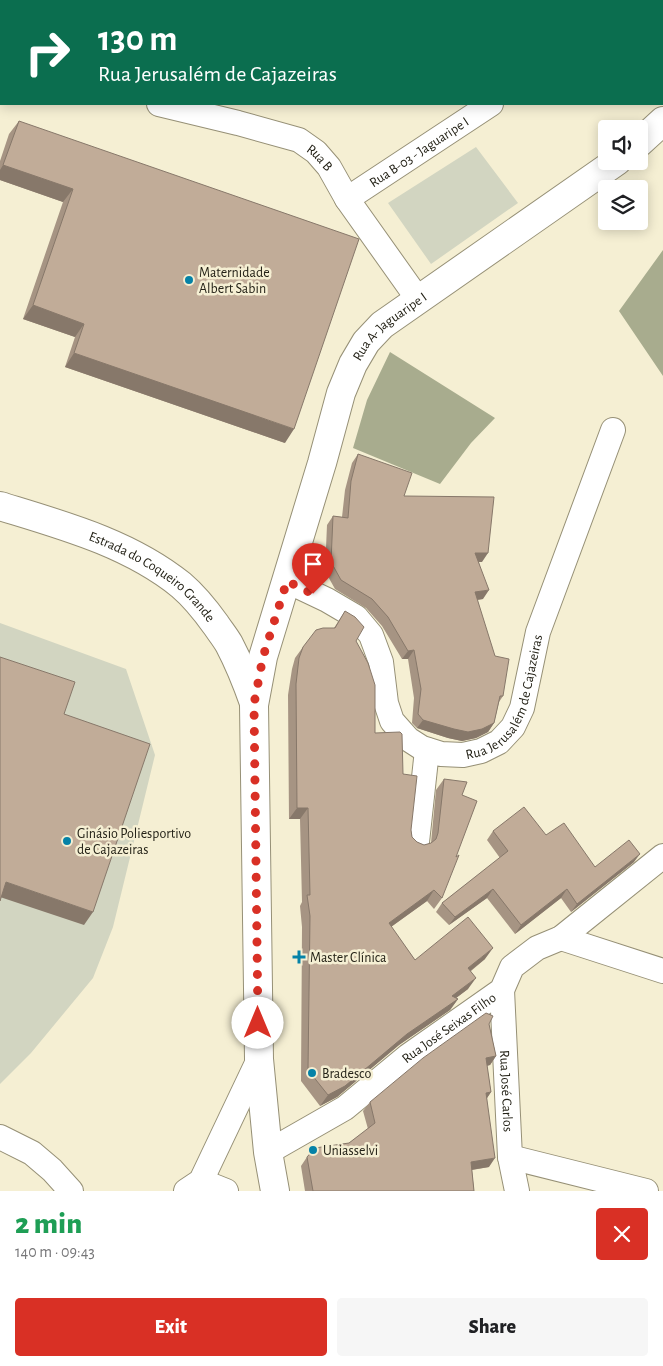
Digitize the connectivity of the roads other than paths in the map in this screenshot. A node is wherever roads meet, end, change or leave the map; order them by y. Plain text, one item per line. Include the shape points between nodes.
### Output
1 (163, 105) edge
2 (489, 105) edge
3 (663, 121) edge
4 (648, 135) edge
5 (604, 170) edge
6 (347, 199) junction
7 (418, 299) junction
8 (613, 430) dead end
9 (0, 506) edge
10 (287, 581) junction
11 (254, 704) junction
12 (427, 750) junction
13 (417, 842) edge
14 (663, 856) edge
15 (561, 938) junction
16 (663, 971) edge
17 (502, 990) junction
18 (259, 1059) junction
19 (0, 1137) edge
20 (268, 1152) junction
21 (510, 1157) junction
22 (194, 1186) edge
23 (71, 1191) edge
24 (226, 1191) edge
25 (274, 1191) edge
26 (516, 1191) edge
27 (646, 1191) edge

1 - 6 street, Rua B via 299,140 316,152
2 - 6 street, Rua B-03 - Jaguaripe I
3 - 4 main road
5 - 7 main road, Rua A- Jaguaripe I
6 - 7 street, Rua B
7 - 10 main road, Rua A- Jaguaripe I via 382,325 366,342 353,364 340,393
8 - 12 street, Rua Jerusalém de Cajazeiras via 538,632 522,708 513,727 499,742 481,751 463,755
9 - 11 main road, Estrada do Coqueiro Grande via 118,547 181,585 228,642
10 - 11 main road, Estrada do Coqueiro Grande via 263,657
10 - 12 street, Rua Jerusalém de Cajazeiras via 356,617 371,635 381,662 386,703 392,721 408,739
11 - 18 main road, Estrada do Coqueiro Grande
12 - 13 street
14 - 15 street, Rua José Seixas Filho
15 - 16 street
15 - 17 street, Rua José Seixas Filho via 537,948 512,967
17 - 20 street, Rua José Seixas Filho via 408,1056 345,1108
17 - 21 street, Rua José Carlos
18 - 20 main road, Estrada do Coqueiro Grande
18 - 22 street
19 - 23 street via 32,1153
20 - 25 main road, Estrada do Coqueiro Grande
21 - 26 street, Rua José Carlos
21 - 27 street
22 - 24 street

